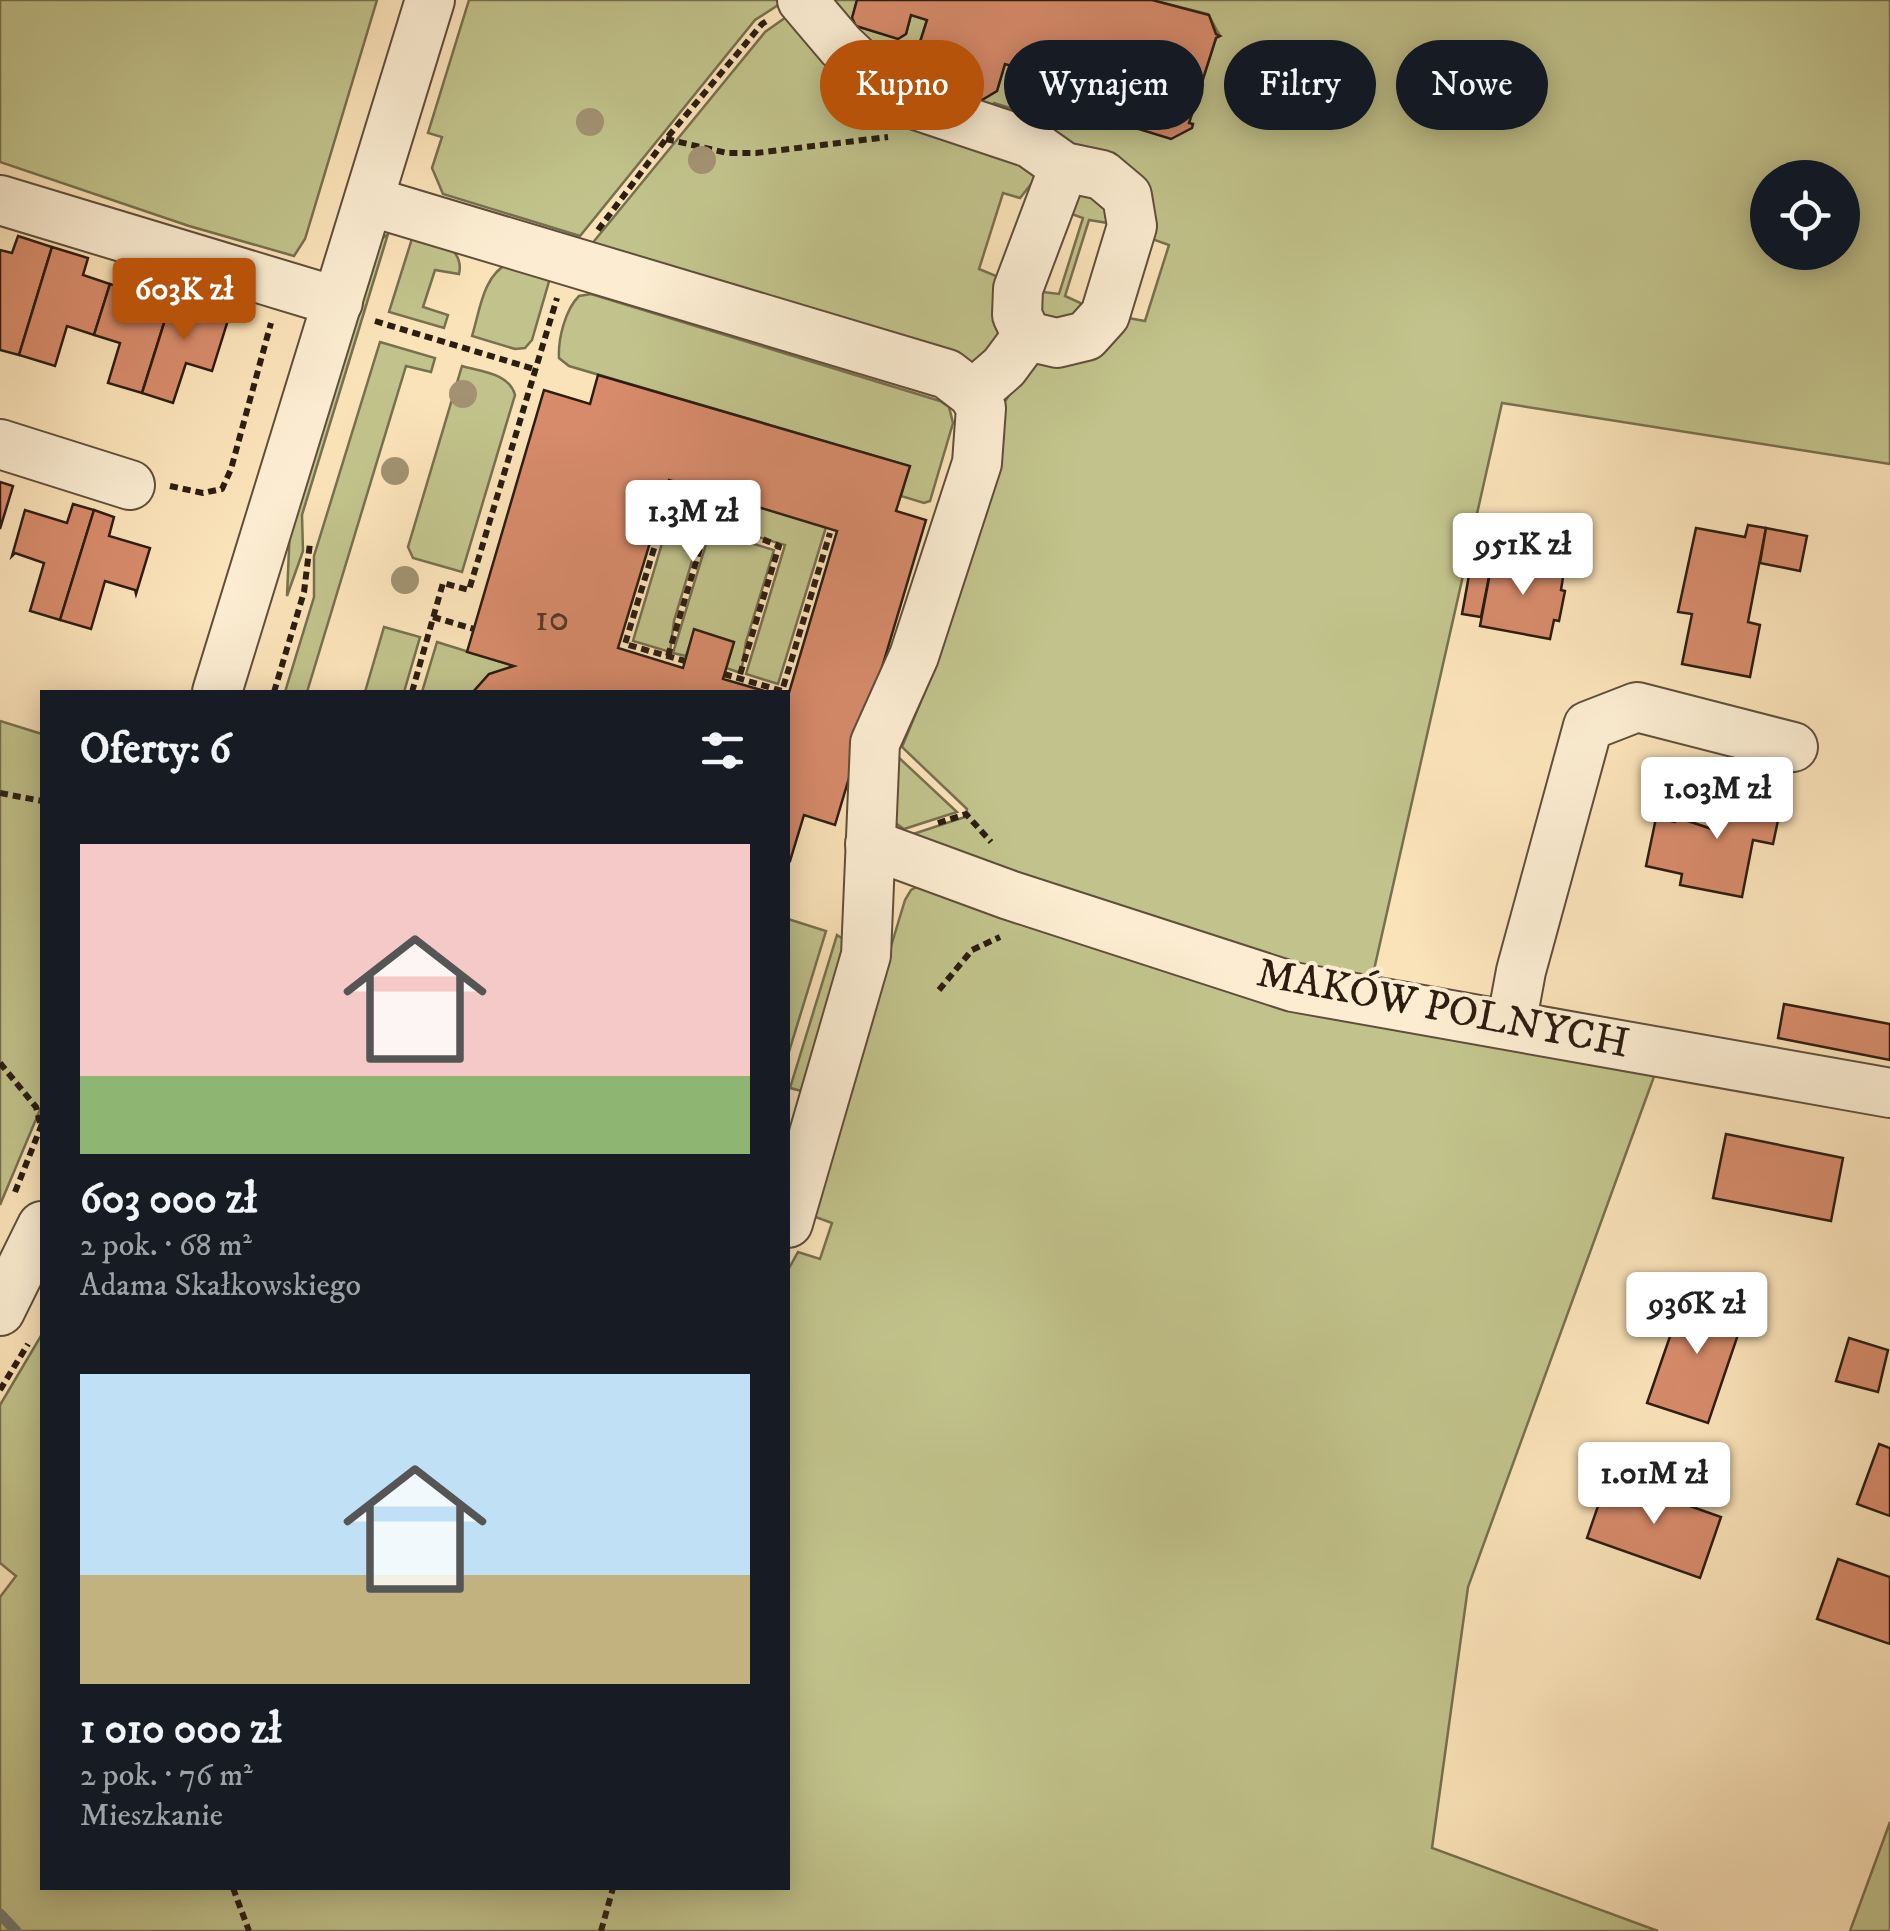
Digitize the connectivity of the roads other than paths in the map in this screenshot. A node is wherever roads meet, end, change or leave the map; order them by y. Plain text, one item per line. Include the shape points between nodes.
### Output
1 (430, 0) edge
2 (789, 8) edge
3 (1064, 168) junction
4 (0, 200) edge
5 (369, 200) junction
6 (355, 311) junction
7 (1027, 336) junction
8 (973, 394) junction
9 (0, 444) edge
10 (130, 485) road end
11 (218, 690) edge
12 (1793, 747) dead end
13 (870, 844) junction
14 (1511, 1025) junction
15 (1890, 1093) edge
16 (28, 1211) edge
17 (790, 1216) edge
18 (17, 1322) edge

1 - 5 street
2 - 3 street via 910,103 1030,143
3 - 7 street via 1018,289 1017,315
3 - 7 street via 1102,176 1127,196 1132,226 1105,315 1086,336 1057,343
4 - 6 street
5 - 6 street
5 - 8 street via 582,246 947,374
6 - 11 street
7 - 8 street
8 - 13 street via 982,408 976,463 914,656 875,743
9 - 10 street
12 - 14 street via 1637,707 1588,726
13 - 14 street, MAKÓW POLNYCH via 1292,986
13 - 17 street via 866,955
14 - 15 street, MAKÓW POLNYCH
16 - 18 street

